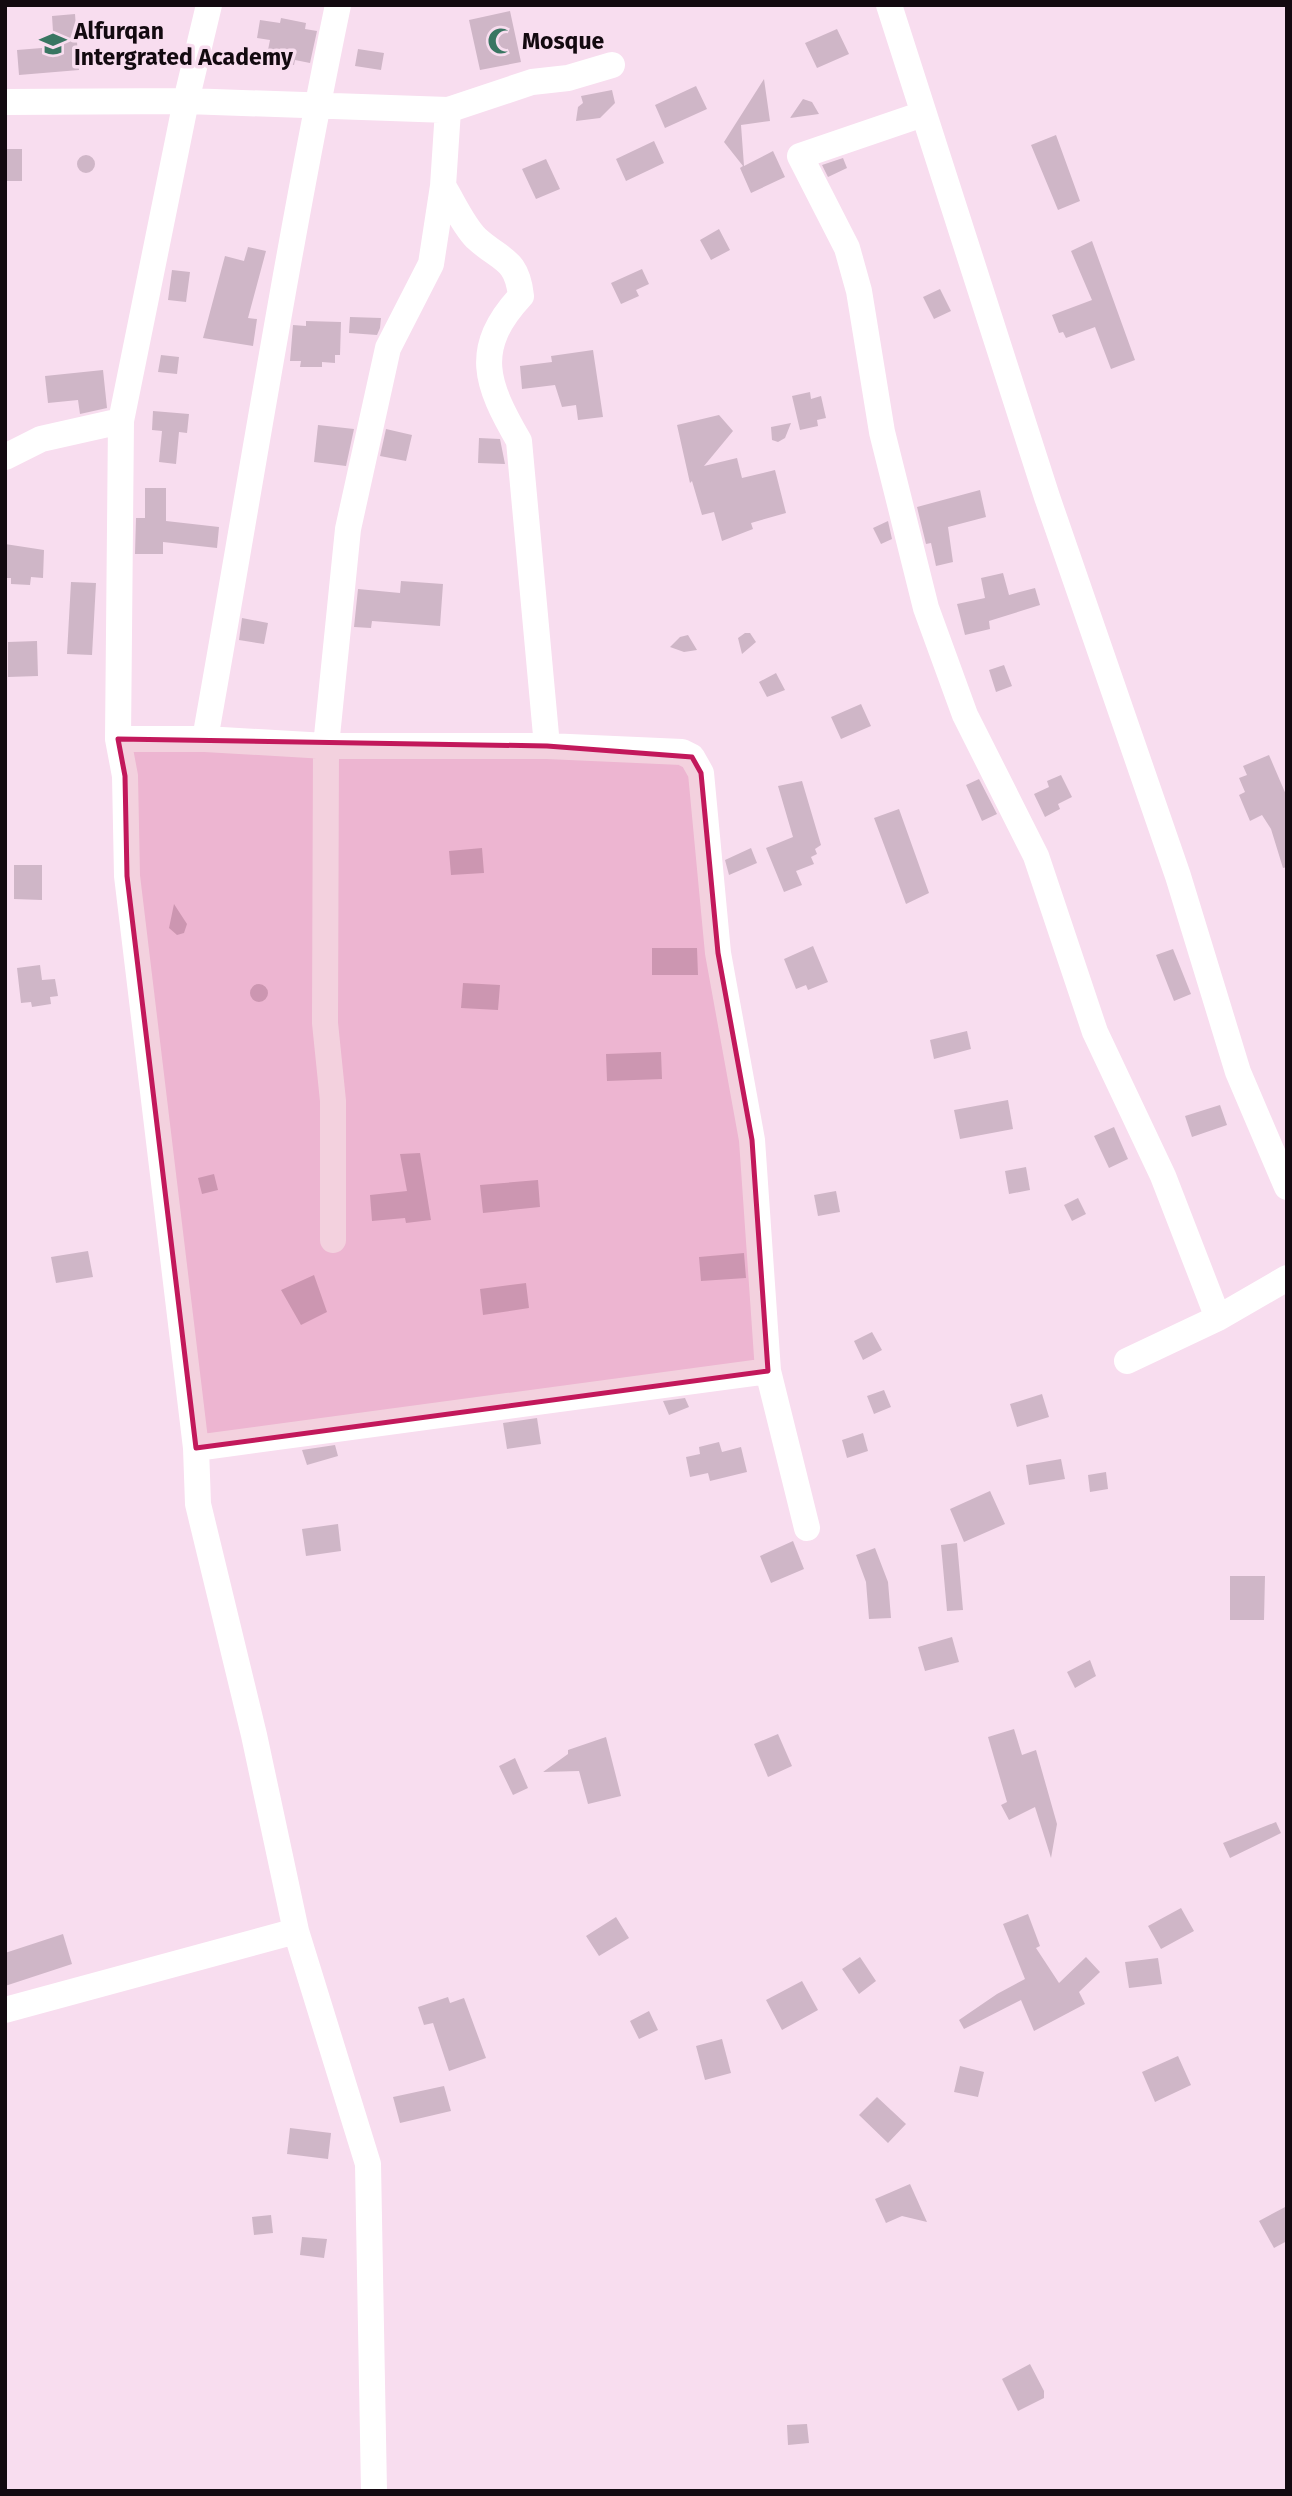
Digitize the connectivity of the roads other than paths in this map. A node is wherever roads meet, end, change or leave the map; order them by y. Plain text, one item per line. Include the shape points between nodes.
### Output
1 (209, 5) edge
2 (338, 5) edge
3 (889, 5) edge
4 (612, 65) dead end
5 (186, 101) junction
6 (5, 102) edge
7 (315, 107) junction
8 (448, 110) junction
9 (923, 114) junction
10 (443, 186) junction
11 (121, 421) junction
12 (5, 457) edge
13 (118, 738) junction
14 (205, 739) junction
15 (547, 746) junction
16 (326, 747) junction
17 (1287, 1187) edge
18 (333, 1240) dead end
19 (1287, 1278) edge
20 (1218, 1318) junction
21 (1127, 1361) dead end
22 (768, 1371) junction
23 (195, 1448) junction
24 (807, 1528) dead end
25 (296, 1931) junction
26 (5, 2010) edge
27 (374, 2491) edge

1 - 5 street
2 - 7 street
3 - 9 street
4 - 8 street via 568,78 532,82
5 - 6 street
5 - 7 street
5 - 11 street
7 - 8 street
7 - 14 street
8 - 10 street
9 - 17 street via 1047,497 1178,876 1238,1072
9 - 20 street via 800,156 847,248 859,291 882,432 926,608 965,715 1036,856 1095,1032 1163,1175
10 - 15 street via 475,237 509,260 519,277 521,296 501,317 488,351 494,398 519,441
10 - 16 street via 431,264 388,348 348,529
11 - 12 street via 41,439
11 - 13 street
13 - 14 street
13 - 23 street via 125,776 127,876
14 - 16 street
15 - 16 street
15 - 22 street via 682,752 692,757 701,773 718,953 752,1140
16 - 18 street via 325,1023 333,1101
19 - 20 street
20 - 21 street
22 - 23 street
22 - 24 street
23 - 25 street via 198,1504
25 - 26 street
25 - 27 street via 368,2164

